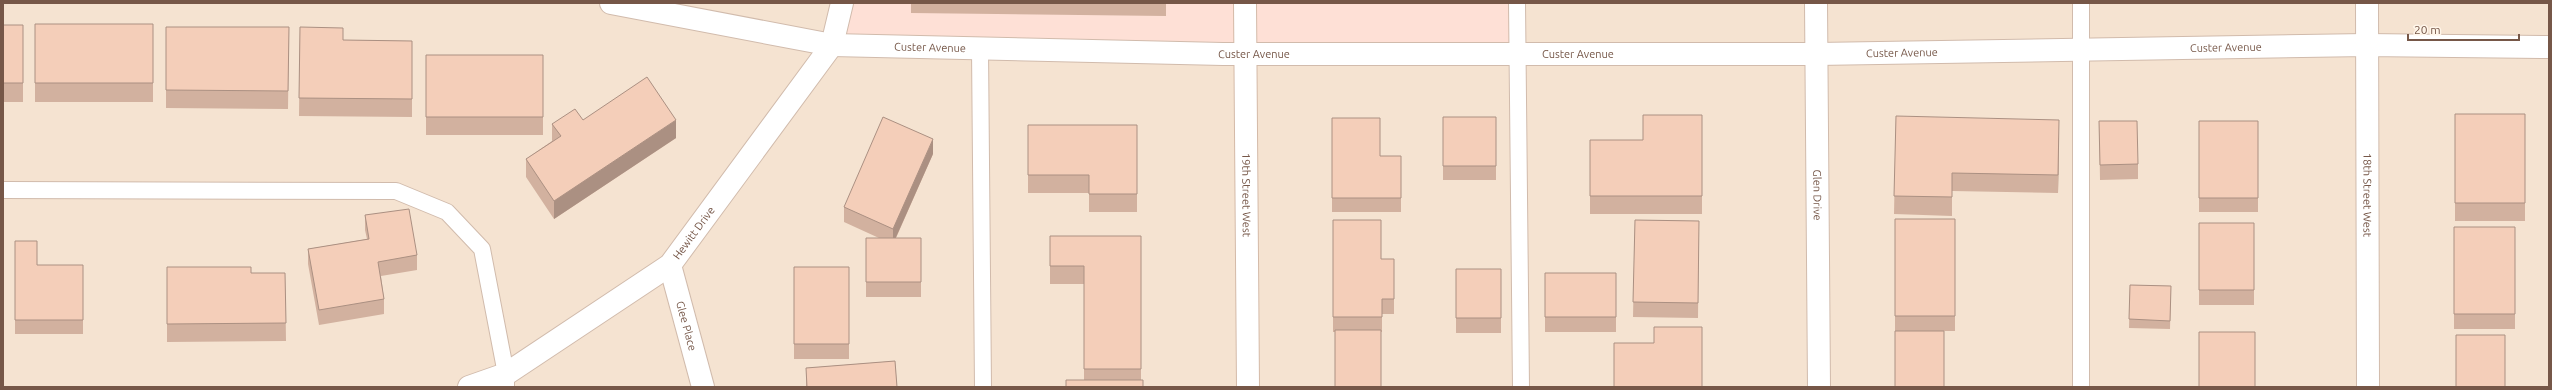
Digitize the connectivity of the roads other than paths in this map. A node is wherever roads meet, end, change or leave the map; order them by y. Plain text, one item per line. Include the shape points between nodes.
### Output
1 (611, 3) edge
2 (842, 3) edge
3 (1245, 3) edge
4 (1516, 3) edge
5 (1816, 3) edge
6 (2081, 3) edge
7 (2366, 3) edge
8 (832, 46) junction
9 (2366, 46) junction
10 (2549, 47) edge
11 (980, 48) junction
12 (2081, 50) junction
13 (1245, 54) junction
14 (1516, 54) junction
15 (1817, 54) junction
16 (3, 190) edge
17 (670, 265) junction
18 (506, 381) edge
19 (469, 387) edge
20 (704, 387) edge
21 (983, 387) edge
22 (1248, 387) edge
23 (1520, 387) edge
24 (1819, 387) edge
25 (2081, 387) edge
26 (2368, 387) edge

1 - 8 street, Custer Avenue
2 - 8 street, Hewitt Drive
3 - 13 street, 19th Street West
4 - 14 lane
5 - 15 street, Glen Drive
6 - 12 lane
7 - 9 street, 18th Street West
8 - 11 street, Custer Avenue
8 - 17 street, Hewitt Drive
9 - 10 street, Custer Avenue
9 - 12 street, Custer Avenue
9 - 26 street, 18th Street West
11 - 13 street, Custer Avenue
11 - 21 lane
12 - 15 street, Custer Avenue
12 - 25 lane
13 - 14 street, Custer Avenue
13 - 22 street, 19th Street West
14 - 15 street, Custer Avenue
14 - 23 lane
15 - 24 street, Glen Drive
16 - 18 lane via 396,192 447,212 482,249
17 - 18 street, Hewitt Drive
17 - 20 street, Glee Place
18 - 19 street, Hewitt Drive

